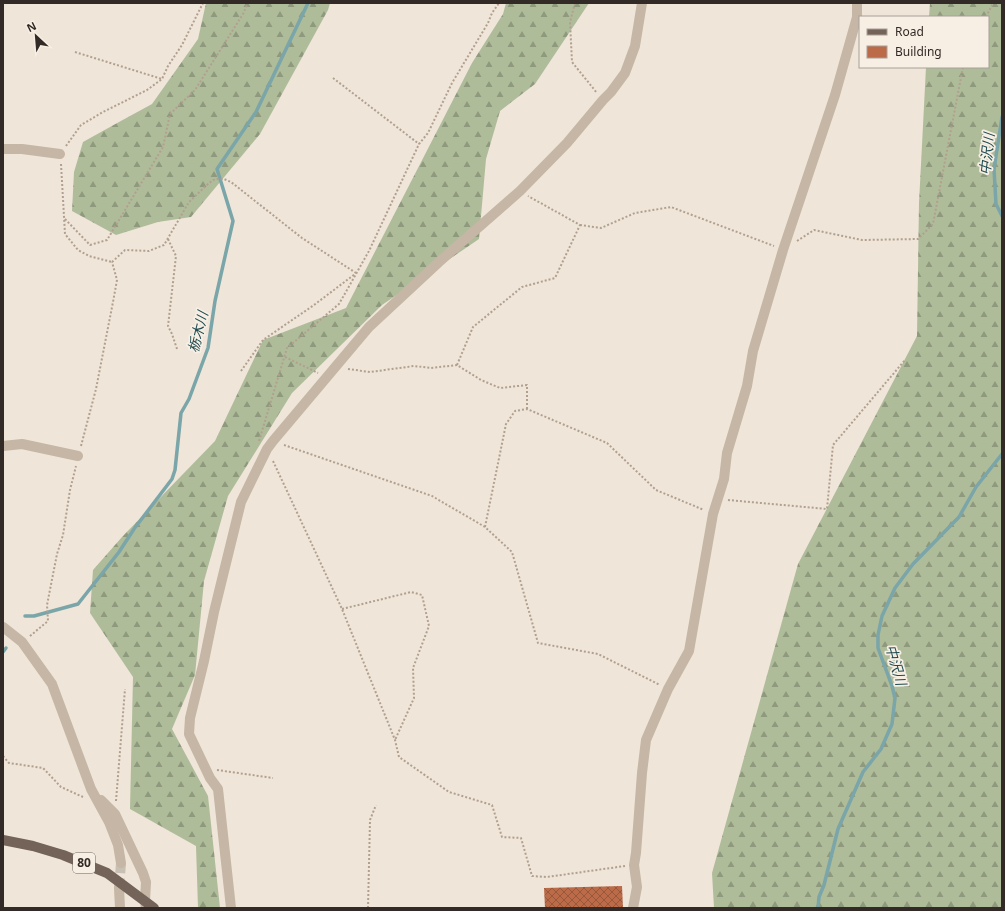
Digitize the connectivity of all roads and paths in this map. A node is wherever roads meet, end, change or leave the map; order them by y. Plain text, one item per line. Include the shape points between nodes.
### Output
1 (202, 3) edge
2 (248, 3) edge
3 (499, 3) edge
4 (575, 3) edge
5 (642, 3) edge
6 (857, 3) edge
7 (993, 3) edge
8 (986, 16) edge
9 (75, 52) dead end
10 (963, 68) edge
11 (333, 78) dead end
12 (162, 79) junction
13 (602, 100) junction
14 (419, 144) junction
15 (3, 149) edge
16 (60, 154) junction
17 (520, 191) junction
18 (64, 218) junction
19 (580, 225) junction
20 (168, 239) junction
21 (783, 250) junction
22 (112, 262) junction
23 (356, 273) junction
24 (177, 349) dead end
25 (285, 357) junction
26 (904, 360) dead end
27 (457, 365) junction
28 (336, 367) junction
29 (241, 371) dead end
30 (327, 377) junction
31 (527, 409) junction
32 (259, 441) dead end
33 (273, 441) junction
34 (3, 446) edge
35 (267, 450) junction
36 (78, 456) junction
37 (717, 498) junction
38 (713, 514) junction
39 (485, 527) junction
40 (342, 609) junction
41 (3, 627) edge
42 (22, 642) junction
43 (125, 689) dead end
44 (668, 689) junction
45 (395, 740) junction
46 (3, 756) edge
47 (210, 778) junction
48 (273, 778) dead end
49 (90, 789) junction
50 (99, 804) junction
51 (376, 805) dead end
52 (114, 814) junction
53 (3, 840) edge
54 (121, 863) tunnel mouth
55 (634, 865) junction
56 (119, 888) tunnel mouth
57 (145, 904) edge
58 (120, 908) edge
59 (154, 908) edge
60 (231, 908) edge
61 (368, 908) edge
62 (633, 908) edge

1 - 12 path
2 - 18 path via 195,90 170,114 163,147 108,240 90,245
3 - 14 path via 452,83 428,133
4 - 13 path via 570,22 572,62
5 - 13 street via 635,46 625,73
6 - 21 street via 857,16 835,95
7 - 8 path
9 - 12 path
10 - 21 path via 933,224 918,239 862,240 814,230
11 - 14 path
12 - 16 path via 147,90 81,125
13 - 17 street via 566,143
14 - 23 path via 369,251
15 - 16 street
16 - 18 path
17 - 19 path
17 - 28 street via 369,327
18 - 22 path via 65,234 78,250
19 - 21 path via 601,228 635,213 671,207
19 - 27 path via 555,278 522,287 473,327
20 - 22 path via 164,245 149,251 125,250
20 - 23 path via 189,202 209,183 224,179 302,238
20 - 24 path via 176,256 168,326
21 - 37 street via 753,351 747,386
22 - 36 path via 117,280 96,389
23 - 25 path via 340,304 287,348
23 - 29 path via 263,340
25 - 30 path
25 - 32 path
26 - 37 path via 832,445 827,509
27 - 28 path via 431,368 414,366 370,372
27 - 31 path via 480,380 500,388 527,385
28 - 30 street
30 - 33 street
31 - 38 path via 607,443 656,490
31 - 39 path via 515,411 506,424
33 - 35 street
33 - 39 path via 432,496
34 - 36 street via 22,444
35 - 40 path
35 - 47 street via 241,502 190,718 189,734
36 - 42 path via 47,605 48,621
37 - 38 street
38 - 44 street via 689,651
39 - 44 path via 512,552 538,643 598,654
40 - 45 path
40 - 45 path via 411,592 422,595 429,626 413,668 414,698
41 - 42 street
42 - 49 street via 52,684
43 - 52 path
44 - 55 street via 646,740
45 - 55 path via 399,757 449,792 492,805 502,837 522,838 532,876 547,877
46 - 50 path via 10,764 43,768 61,787
47 - 48 path via 216,770
47 - 60 street via 218,790
49 - 50 street
49 - 52 street
50 - 54 street via 118,845
51 - 61 path via 370,820
52 - 57 street via 143,873 146,882
53 - 57 main road, 80 via 63,855 107,873
55 - 62 street via 637,888
56 - 58 street
57 - 59 main road, 80

